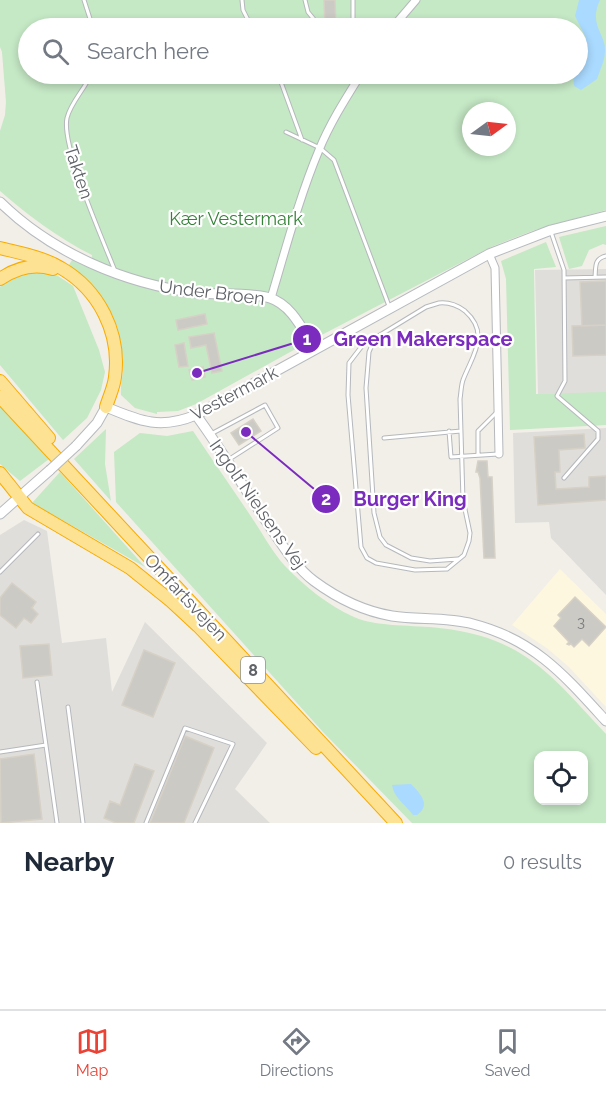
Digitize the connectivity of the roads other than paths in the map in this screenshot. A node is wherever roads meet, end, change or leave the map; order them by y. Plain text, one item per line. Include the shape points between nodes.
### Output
1 (84, 0) edge
2 (242, 0) edge
3 (305, 0) edge
4 (352, 0) edge
5 (416, 0) edge
6 (90, 18) edge
7 (247, 18) edge
8 (313, 18) edge
9 (353, 18) edge
10 (401, 18) edge
11 (85, 84) edge
12 (282, 84) edge
13 (356, 84) edge
14 (286, 132) dead end
15 (302, 140) junction
16 (320, 148) junction
17 (0, 202) edge
18 (606, 216) edge
19 (551, 230) junction
20 (0, 248) edge
21 (489, 254) junction
22 (606, 256) edge
23 (115, 273) junction
24 (74, 277) junction
25 (595, 277) junction
26 (606, 277) edge
27 (564, 278) junction
28 (0, 279) edge
29 (271, 298) junction
30 (390, 308) junction
31 (375, 338) junction
32 (315, 349) junction
33 (0, 381) edge
34 (0, 397) edge
35 (106, 407) junction
36 (499, 411) junction
37 (196, 415) junction
38 (461, 430) junction
39 (449, 431) junction
40 (210, 435) junction
41 (384, 438) dead end
42 (499, 454) joint
43 (478, 455) junction
44 (462, 456) junction
45 (227, 461) junction
46 (0, 473) edge
47 (564, 478) dead end
48 (19, 498) junction
49 (0, 514) edge
50 (111, 516) junction
51 (38, 534) dead end
52 (460, 559) junction
53 (0, 572) edge
54 (37, 682) dead end
55 (68, 707) dead end
56 (606, 721) edge
57 (46, 745) junction
58 (0, 752) edge
59 (57, 823) edge
60 (83, 823) edge
61 (146, 823) edge
62 (195, 823) edge
63 (391, 823) edge
64 (396, 823) edge

1 - 6 lane
2 - 7 lane
3 - 8 lane
4 - 9 lane
5 - 10 street
11 - 23 lane, Takten via 67,117 66,131
12 - 15 lane
13 - 16 street
14 - 15 lane
15 - 16 lane
16 - 29 street via 296,211
16 - 30 lane via 334,160
17 - 23 street, Under Broen via 61,247
18 - 19 street, Vestermark
19 - 21 street, Vestermark
19 - 27 lane
20 - 24 highway via 53,264
21 - 30 street, Vestermark
21 - 36 street via 495,268
22 - 25 lane via 596,262
23 - 29 street, Under Broen via 195,293
24 - 28 highway via 33,266
24 - 35 highway via 103,311 115,343 115,379
25 - 26 lane
25 - 27 lane
27 - 47 lane via 565,381 557,396 598,431 598,439
29 - 32 street, Under Broen via 285,306
30 - 32 street, Vestermark
31 - 38 lane via 439,303 452,304 469,315 479,340 462,383
31 - 52 lane via 369,352 366,388 374,513 380,537 386,545 411,558
31 - 52 lane via 354,354 347,375 361,547 367,558 376,563 414,570 447,569
32 - 37 street, Vestermark
33 - 50 highway
34 - 50 highway, Omfartsvejen / 8
35 - 37 street, Vestermark via 148,422 167,424
35 - 48 street, bridge via 76,446
36 - 42 street
36 - 43 lane via 478,431
37 - 40 street, Ingolf Nielsens Vej
38 - 39 lane
38 - 44 lane
39 - 41 lane
39 - 44 lane via 451,457
40 - 45 street, Ingolf Nielsens Vej
40 - 45 lane via 265,405 278,428
42 - 43 lane
43 - 44 lane
44 - 52 lane via 463,500 470,532
45 - 56 street, Ingolf Nielsens Vej via 287,553 312,580 346,602 368,610 471,623 509,636 561,672
46 - 48 highway
48 - 49 street
48 - 63 highway via 28,508 130,568 171,601
50 - 64 highway, Omfartsvejen / 8
51 - 53 lane
54 - 57 lane
55 - 60 lane
57 - 58 lane
57 - 59 lane
61 - 62 lane via 185,728 232,744

